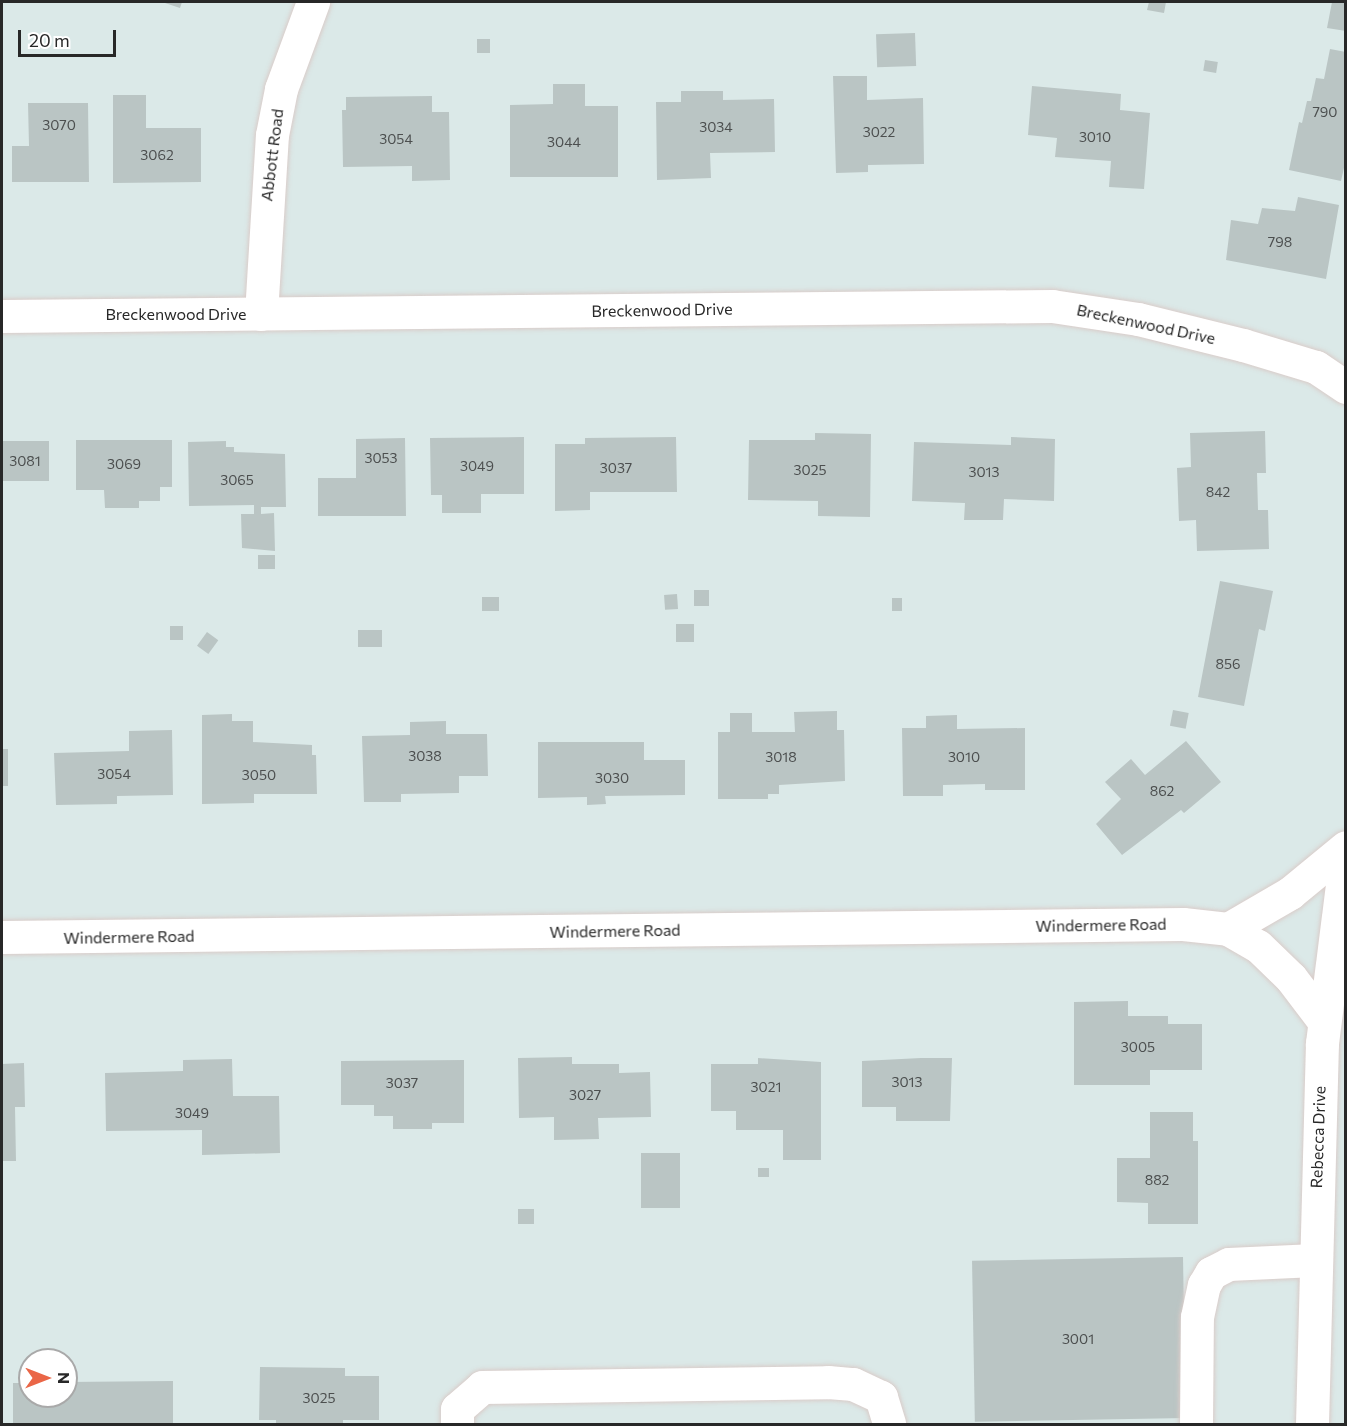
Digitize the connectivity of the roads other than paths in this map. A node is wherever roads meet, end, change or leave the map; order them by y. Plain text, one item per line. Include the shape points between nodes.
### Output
1 (313, 2) edge
2 (261, 314) junction
3 (2, 316) edge
4 (1331, 364) edge
5 (1346, 387) edge
6 (1346, 846) edge
7 (1346, 852) edge
8 (1228, 929) junction
9 (2, 938) edge
10 (1323, 1020) junction
11 (1314, 1260) junction
12 (457, 1425) edge
13 (889, 1425) edge
14 (1196, 1425) edge
15 (1312, 1425) edge

1 - 2 street, Abbott Road via 281,89 272,135
2 - 3 street, Breckenwood Drive
2 - 4 street, Breckenwood Drive via 1052,306 1138,319
4 - 5 street, Breckenwood Drive
6 - 8 street via 1290,893
7 - 10 street, Rebecca Drive
8 - 9 street, Windermere Road via 1183,924
8 - 10 street, Windermere Road via 1258,946 1291,978
10 - 11 street, Rebecca Drive
11 - 14 street via 1240,1263 1211,1273 1204,1285 1197,1317
11 - 15 street, Rebecca Drive
12 - 13 street via 457,1409 482,1387 828,1382 853,1384 881,1397

